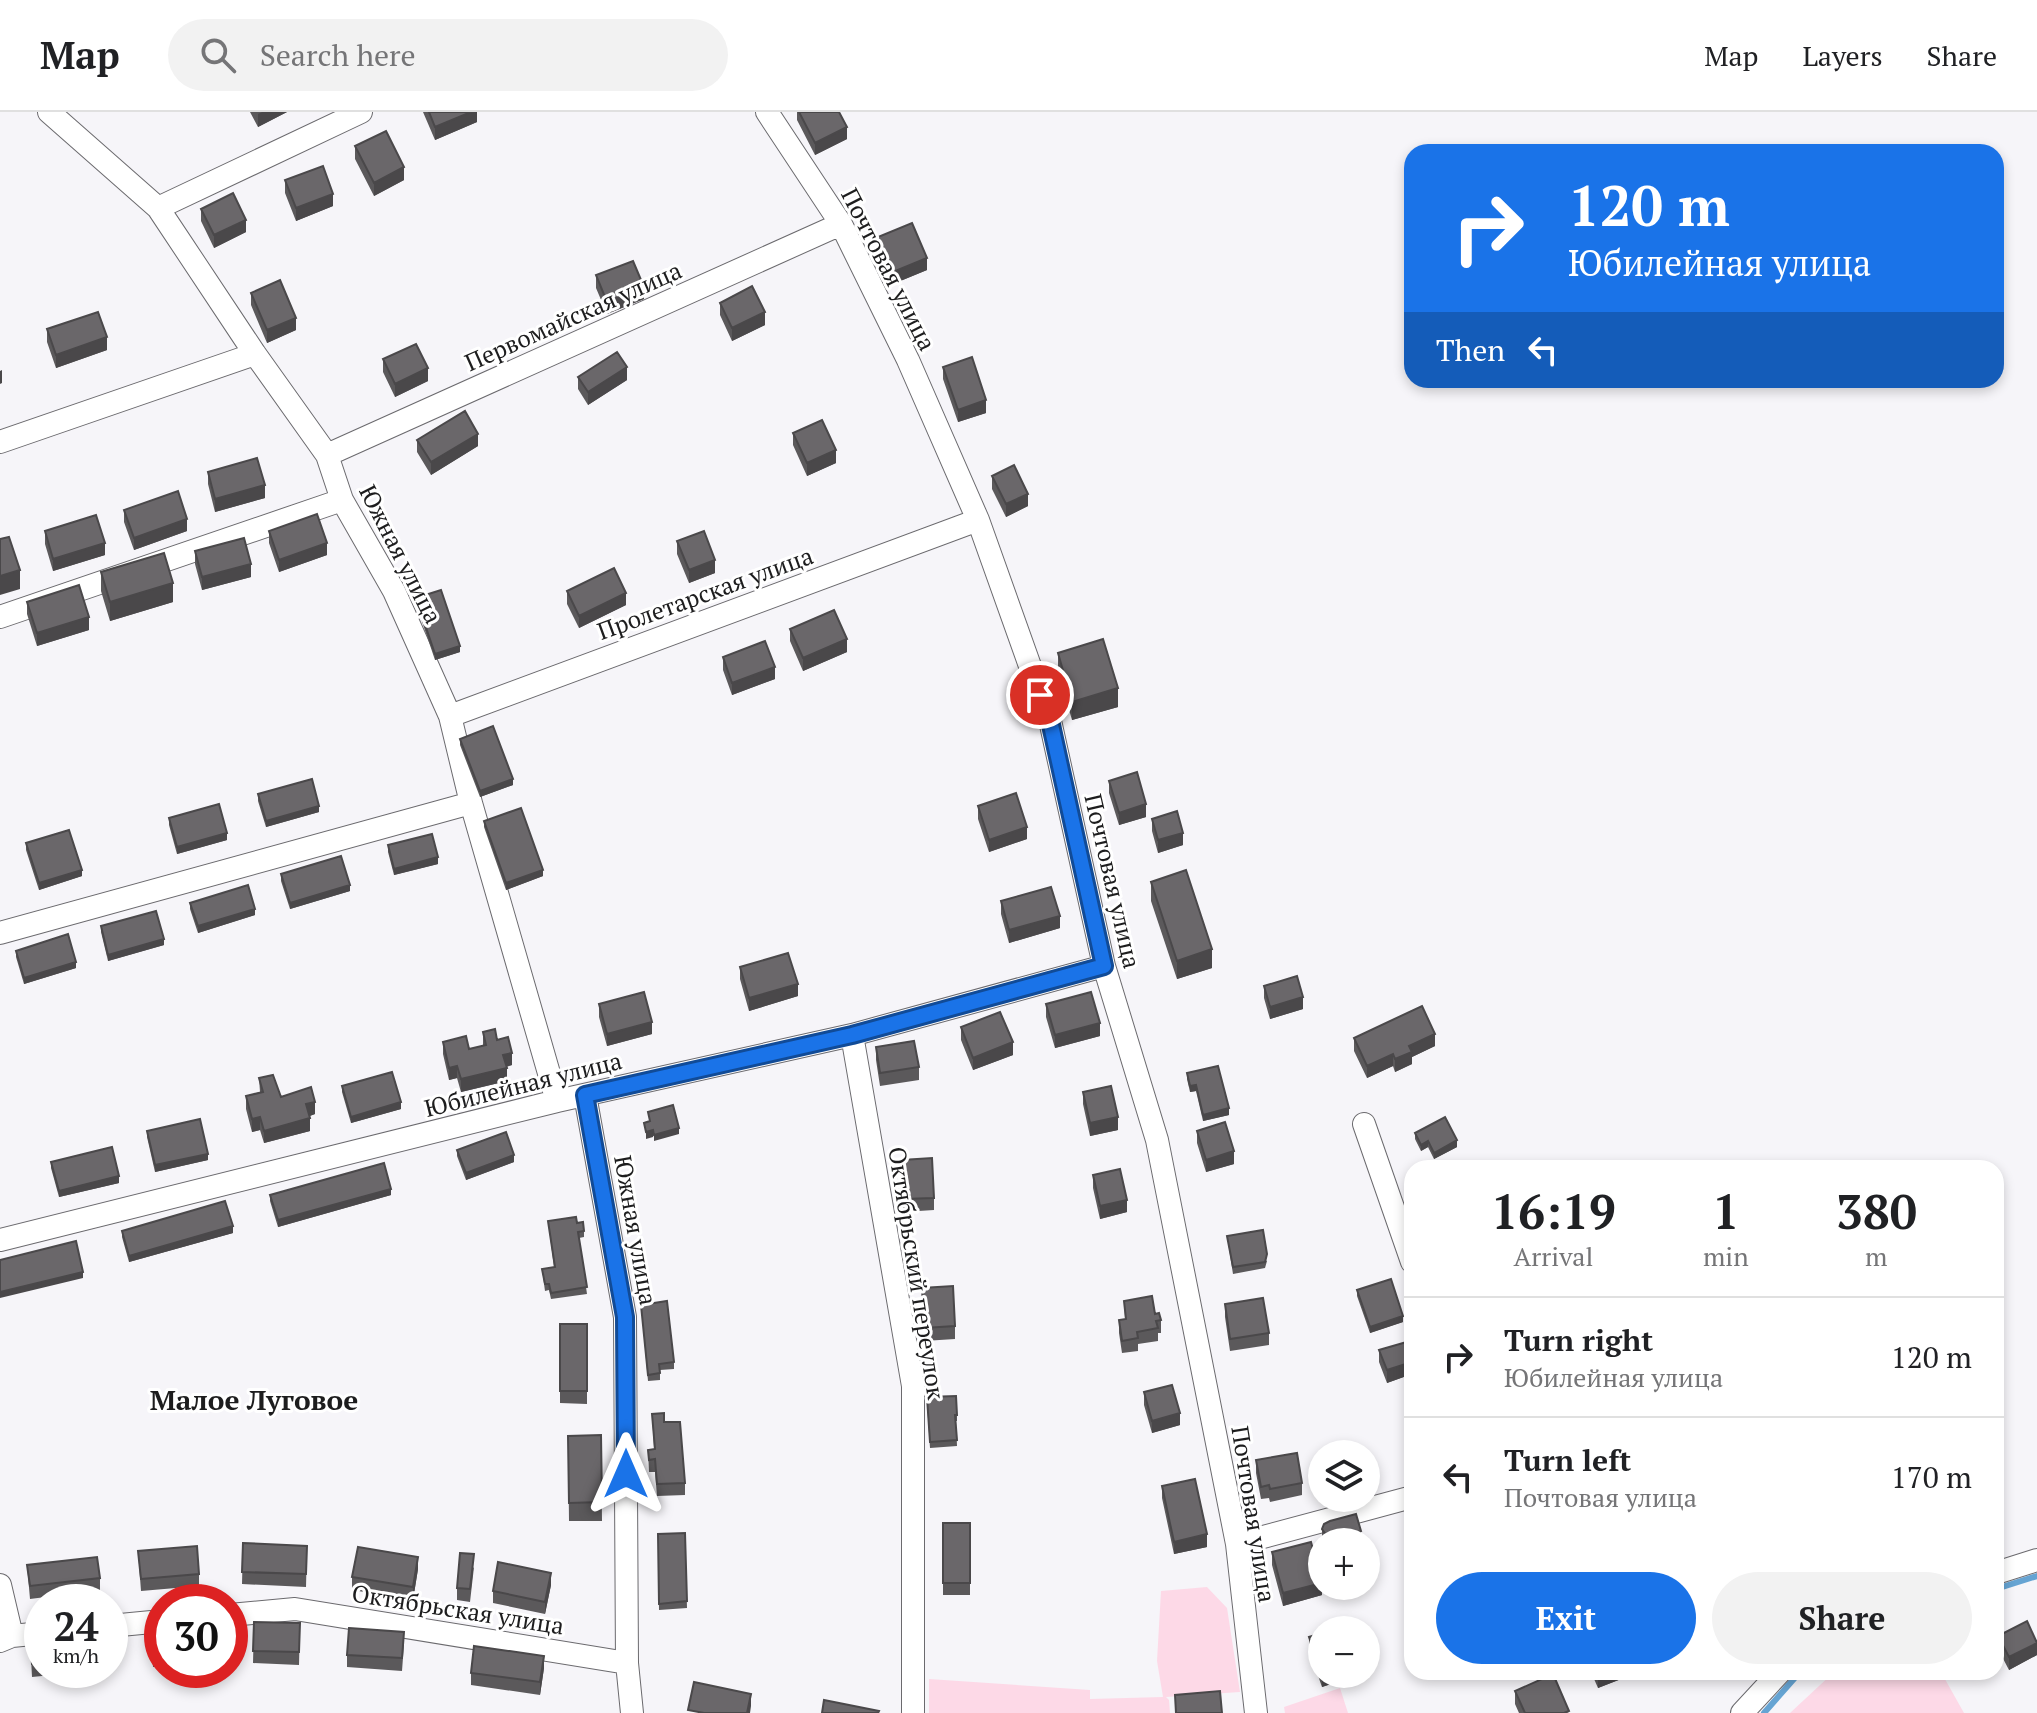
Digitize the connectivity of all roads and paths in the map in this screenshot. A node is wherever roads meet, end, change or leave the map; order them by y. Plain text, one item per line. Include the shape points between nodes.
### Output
1 (49, 112) edge
2 (361, 112) edge
3 (767, 112) edge
4 (158, 208) junction
5 (841, 224) junction
6 (255, 354) junction
7 (0, 442) edge
8 (327, 455) junction
9 (342, 500) junction
10 (978, 520) junction
11 (0, 617) edge
12 (450, 716) junction
13 (471, 803) junction
14 (0, 933) edge
15 (1104, 966) junction
16 (852, 1035) junction
17 (585, 1095) junction
18 (557, 1101) junction
19 (1364, 1124) dead end
20 (1404, 1239) edge
21 (0, 1240) edge
22 (1404, 1499) edge
23 (1237, 1544) junction
24 (2037, 1560) edge
25 (2004, 1570) edge
26 (0, 1585) edge
27 (248, 1613) edge
28 (6, 1638) edge
29 (627, 1663) junction
30 (1773, 1680) edge
31 (632, 1713) edge
32 (913, 1713) edge
33 (1256, 1713) edge
34 (1742, 1713) edge

1 - 4 street, Южная улица
2 - 4 street
3 - 5 street, Почтовая улица
4 - 6 street, Южная улица
5 - 8 street, Первомайская улица
5 - 10 street, Почтовая улица
6 - 7 street
6 - 8 street, Южная улица
8 - 9 street, Южная улица
9 - 11 street
9 - 12 street, Южная улица via 394,591
10 - 12 street, Пролетарская улица
10 - 15 street, Почтовая улица via 1051,725
12 - 13 street, Южная улица
13 - 14 street
13 - 18 street, Южная улица
15 - 16 street, Юбилейная улица
15 - 23 street, Почтовая улица via 1157,1140
16 - 17 street, Юбилейная улица
16 - 32 street, Октябрьский переулок via 913,1386
17 - 18 street, Юбилейная улица
17 - 29 street, Южная улица via 625,1317
18 - 21 street, Юбилейная улица
19 - 20 street
22 - 23 street
23 - 33 street, Почтовая улица
24 - 25 street
26 - 28 street
27 - 29 street, Октябрьская улица via 295,1609
29 - 31 street
30 - 34 street

